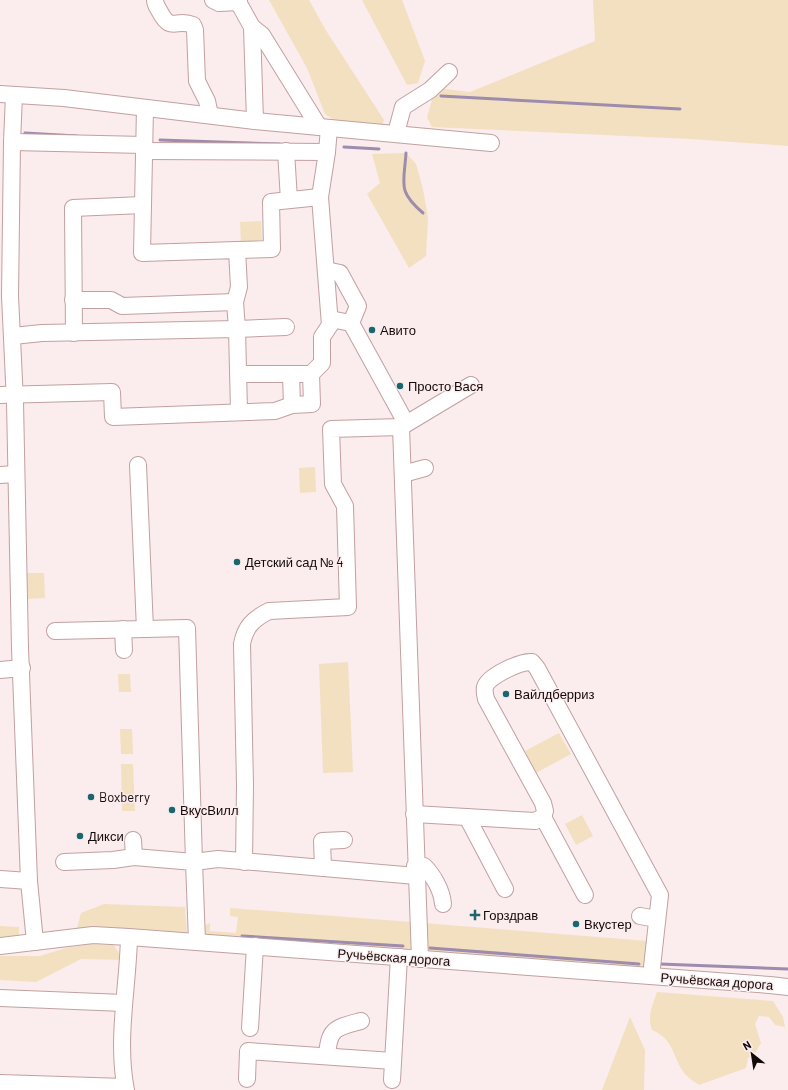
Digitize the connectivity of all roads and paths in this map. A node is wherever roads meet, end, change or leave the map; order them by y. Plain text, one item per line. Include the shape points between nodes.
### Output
1 (155, 0) edge
2 (213, 0) edge
3 (238, 1) edge
4 (252, 26) junction
5 (449, 72) dead end
6 (7, 95) edge
7 (145, 108) junction
8 (210, 116) junction
9 (255, 121) junction
10 (324, 127) junction
11 (396, 133) junction
12 (12, 142) junction
13 (491, 143) dead end
14 (144, 148) junction
15 (286, 150) junction
16 (327, 152) junction
17 (320, 197) junction
18 (289, 200) junction
19 (142, 205) junction
20 (237, 250) junction
21 (326, 270) junction
22 (5, 296) edge
23 (73, 300) junction
24 (235, 302) junction
25 (330, 319) junction
26 (351, 322) junction
27 (286, 327) dead end
28 (237, 329) junction
29 (74, 333) junction
30 (13, 336) junction
31 (239, 374) junction
32 (311, 374) junction
33 (291, 375) junction
34 (471, 385) dead end
35 (7, 395) edge
36 (292, 405) junction
37 (239, 411) junction
38 (404, 425) junction
39 (138, 465) dead end
40 (425, 468) dead end
41 (403, 474) junction
42 (8, 475) edge
43 (123, 629) junction
44 (145, 629) junction
45 (55, 631) dead end
46 (124, 650) dead end
47 (22, 668) junction
48 (0, 670) edge
49 (414, 814) junction
50 (467, 817) junction
51 (543, 817) junction
52 (133, 840) dead end
53 (344, 840) dead end
54 (134, 857) junction
55 (64, 862) dead end
56 (194, 862) junction
57 (244, 862) junction
58 (323, 868) junction
59 (416, 871) junction
60 (0, 879) edge
61 (30, 881) junction
62 (505, 889) dead end
63 (585, 895) dead end
64 (418, 902) junction
65 (640, 916) dead end
66 (657, 919) junction
67 (129, 937) junction
68 (35, 942) junction
69 (197, 942) junction
70 (0, 946) edge
71 (255, 946) junction
72 (399, 957) junction
73 (420, 959) junction
74 (651, 976) junction
75 (788, 987) edge
76 (0, 998) edge
77 (124, 1003) junction
78 (361, 1021) dead end
79 (250, 1028) dead end
80 (327, 1056) junction
81 (393, 1061) junction
82 (247, 1079) dead end
83 (392, 1080) dead end
84 (0, 1083) edge
85 (126, 1089) edge

1 - 8 street via 168,24 193,25 196,81 207,101
2 - 3 street via 219,3
3 - 4 street
4 - 9 street
4 - 10 street via 262,35
5 - 11 street via 430,90 403,107
6 - 7 street via 64,98
6 - 12 street
7 - 8 street
7 - 14 street
8 - 9 street
9 - 10 street
10 - 11 street
10 - 16 street
11 - 13 street
12 - 14 street
12 - 22 street
14 - 15 street
14 - 19 street
15 - 16 street
15 - 18 street
16 - 17 street
17 - 18 street
17 - 21 street
18 - 20 street via 271,202 272,248
19 - 20 street via 142,253
19 - 23 street via 73,208
20 - 24 street via 239,287
21 - 25 street
21 - 26 street via 340,273 358,306
22 - 30 street
23 - 24 street via 111,300 122,306
23 - 29 street
24 - 28 street
25 - 26 street
25 - 32 street via 330,325 322,337 322,363
26 - 38 street
27 - 28 street
28 - 29 street
28 - 31 street
29 - 30 street
30 - 35 street
31 - 33 street
31 - 37 street
32 - 33 street
32 - 36 street via 312,404
33 - 36 street
34 - 38 street
35 - 37 street via 112,392 113,417
35 - 42 street
36 - 37 street via 275,411
38 - 41 street
38 - 57 street via 331,429 333,484 345,506 348,607 269,611 249,624 244,634
39 - 44 street
40 - 41 street
41 - 49 street
42 - 47 street
43 - 44 street
43 - 45 street
43 - 46 street
44 - 56 street via 187,628
47 - 48 street
47 - 61 street
49 - 50 street
49 - 59 street
50 - 51 street via 535,821
50 - 62 street
51 - 63 street
51 - 66 street via 546,811 543,803 485,693 485,686 489,680 525,662 532,662 537,668 660,896
52 - 54 street
53 - 58 street via 322,841
54 - 55 street
54 - 56 street
56 - 57 street via 218,859
56 - 69 street
57 - 58 street
58 - 59 street
59 - 64 street
59 - 64 street via 424,866 448,904
60 - 61 street
61 - 68 street
64 - 73 street
65 - 66 street
66 - 74 street
67 - 68 street, Ручьёвская дорога via 93,935
67 - 69 street, Ручьёвская дорога
67 - 77 street
68 - 70 street, Ручьёвская дорога
69 - 71 street, Ручьёвская дорога
71 - 72 street, Ручьёвская дорога
71 - 79 street
72 - 73 street, Ручьёвская дорога
72 - 81 street
73 - 74 street, Ручьёвская дорога
74 - 75 street, Ручьёвская дорога
76 - 77 street
77 - 85 street via 122,1074
78 - 80 street via 342,1026 333,1032 328,1039
80 - 81 street
80 - 82 street via 248,1051
81 - 83 street
84 - 85 street

